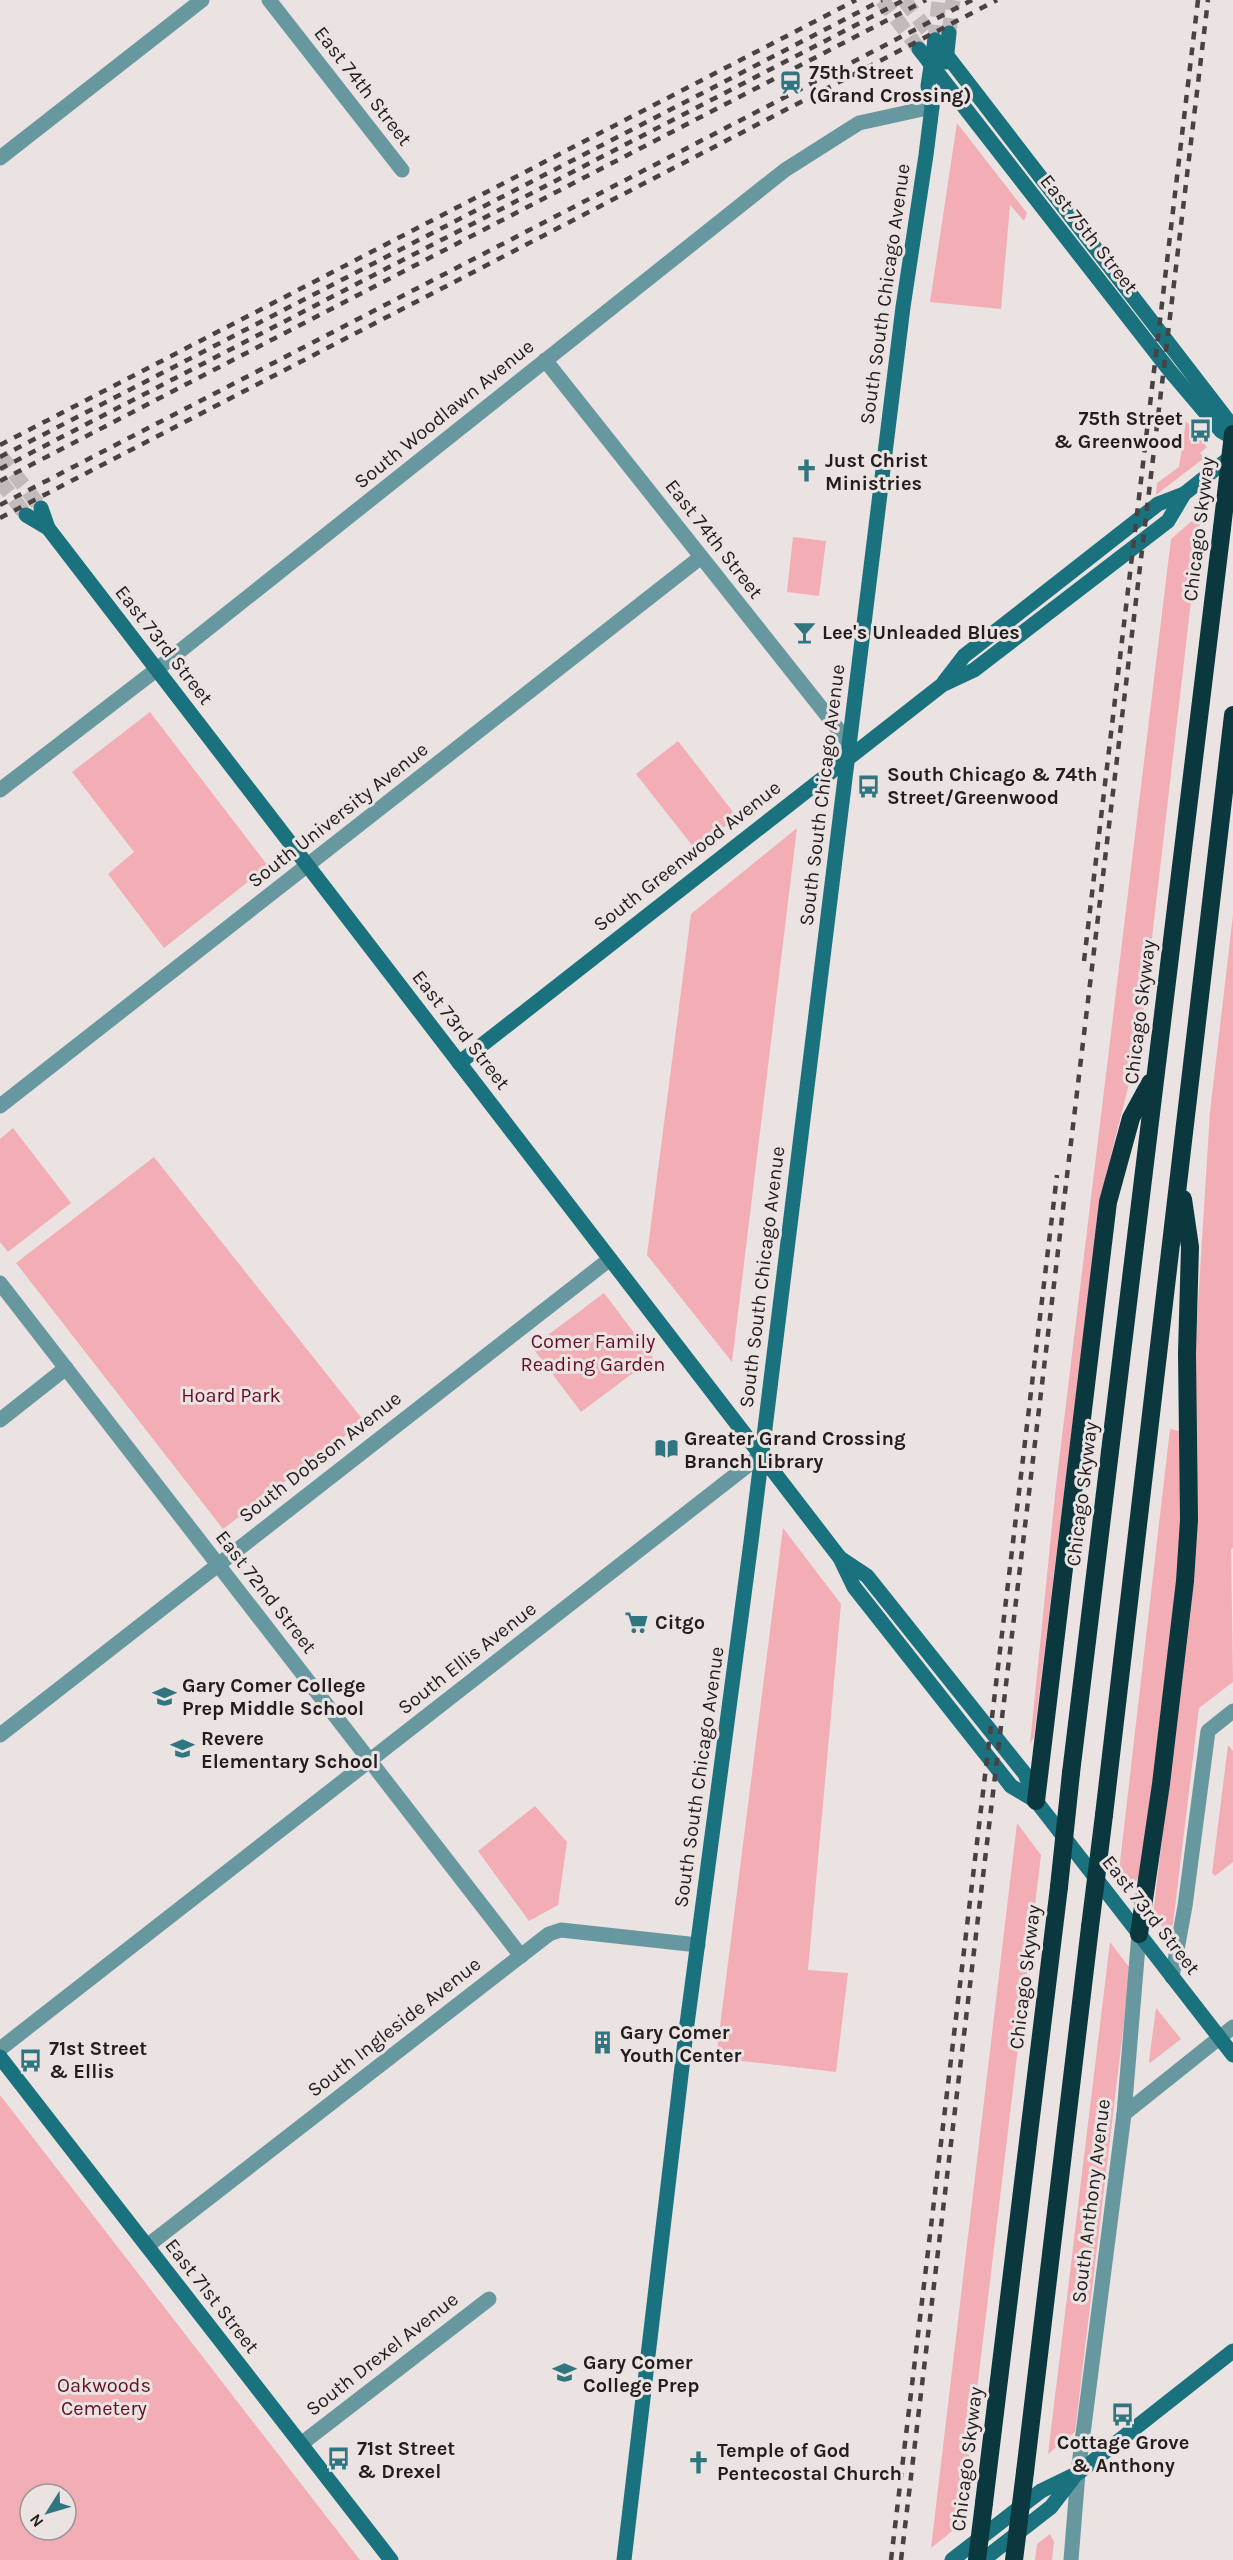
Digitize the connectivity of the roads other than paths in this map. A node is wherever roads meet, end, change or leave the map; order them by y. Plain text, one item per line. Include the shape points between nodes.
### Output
1 (202, 0) edge
2 (269, 0) edge
3 (949, 33) tunnel mouth
4 (934, 40) joint
5 (919, 49) tunnel mouth
6 (946, 55) junction
7 (931, 64) junction
8 (943, 80) junction
9 (932, 106) junction
10 (0, 158) edge
11 (402, 170) dead end
12 (545, 360) junction
13 (1233, 427) edge
14 (1233, 436) edge
15 (1233, 455) edge
16 (41, 508) tunnel mouth
17 (26, 515) tunnel mouth
18 (48, 528) junction
19 (701, 556) junction
20 (156, 670) junction
21 (1233, 715) edge
22 (848, 750) junction
23 (0, 790) edge
24 (307, 865) junction
25 (459, 1063) junction
26 (1155, 1074) junction
27 (0, 1106) edge
28 (1180, 1176) junction
29 (610, 1258) junction
30 (0, 1283) edge
31 (66, 1368) junction
32 (0, 1420) edge
33 (761, 1455) junction
34 (217, 1563) junction
35 (1233, 1711) edge
36 (0, 1735) edge
37 (370, 1761) junction
38 (1036, 1801) junction
39 (1139, 1934) junction
40 (698, 1945) junction
41 (521, 1956) junction
42 (1172, 1977) junction
43 (1233, 2027) edge
44 (1219, 2037) junction
45 (0, 2049) edge
46 (1233, 2055) edge
47 (0, 2057) edge
48 (1124, 2114) junction
49 (147, 2246) junction
50 (489, 2299) dead end
51 (1233, 2351) edge
52 (301, 2444) junction
53 (1078, 2473) junction
54 (391, 2560) edge
55 (624, 2560) edge
56 (952, 2560) edge
57 (977, 2560) edge
58 (983, 2560) edge
59 (1014, 2560) edge
60 (1071, 2560) edge

1 - 10 street
2 - 11 street, East 74th Street
3 - 6 street, South South Chicago Avenue
4 - 6 street, East 75th Street
4 - 7 street, South South Chicago Avenue
5 - 7 street, East 75th Street
6 - 8 street, South South Chicago Avenue
6 - 13 street, East 75th Street
7 - 8 street, East 75th Street
7 - 9 street, South South Chicago Avenue via 928,86
8 - 9 street, South South Chicago Avenue
8 - 14 street, East 75th Street via 1170,371 1221,431
9 - 12 street, South Woodlawn Avenue via 859,123 820,147 785,170
9 - 22 street, South South Chicago Avenue
12 - 19 street, East 74th Street
12 - 20 street, South Woodlawn Avenue
14 - 26 highway, Chicago Skyway, bridge
15 - 22 street, South Greenwood Avenue via 1184,494 1158,504 964,656 942,685
16 - 18 street, East 73rd Street
17 - 18 street, East 73rd Street
18 - 20 street, East 73rd Street
19 - 22 street, East 74th Street
19 - 24 street, South University Avenue
20 - 23 street, South Woodlawn Avenue
20 - 24 street, East 73rd Street
21 - 28 highway
22 - 25 street, South Greenwood Avenue
22 - 33 street, South South Chicago Avenue
24 - 25 street, East 73rd Street
24 - 27 street, South University Avenue
25 - 29 street, East 73rd Street
26 - 38 highway via 1131,1118 1108,1202
26 - 57 highway, Chicago Skyway, bridge
28 - 39 highway via 1190,1247 1185,1581
28 - 59 highway, bridge
29 - 33 street, East 73rd Street
29 - 34 street, South Dobson Avenue
30 - 31 street, East 72nd Street
31 - 32 street
31 - 34 street, East 72nd Street
33 - 37 street, South Ellis Avenue
33 - 38 street, East 73rd Street via 840,1558 854,1587 1011,1786
33 - 40 street, South South Chicago Avenue
34 - 36 street, South Dobson Avenue
34 - 37 street, East 72nd Street
35 - 42 street via 1208,1731
37 - 41 street, East 72nd Street
37 - 45 street, South Ellis Avenue
38 - 39 street, East 73rd Street
39 - 42 street, East 73rd Street
39 - 48 street, South Anthony Avenue
40 - 41 street, South Ingleside Avenue via 561,1930 549,1934
40 - 55 street, South South Chicago Avenue
41 - 49 street, South Ingleside Avenue
42 - 44 street, East 73rd Street
43 - 44 street
44 - 46 street, East 73rd Street
44 - 48 street
47 - 49 street, East 71st Street
48 - 53 street, South Anthony Avenue
49 - 52 street, East 71st Street
50 - 52 street, South Drexel Avenue
51 - 53 street
52 - 54 street, East 71st Street
53 - 56 street via 1041,2491
53 - 58 street via 1051,2507
53 - 60 street

